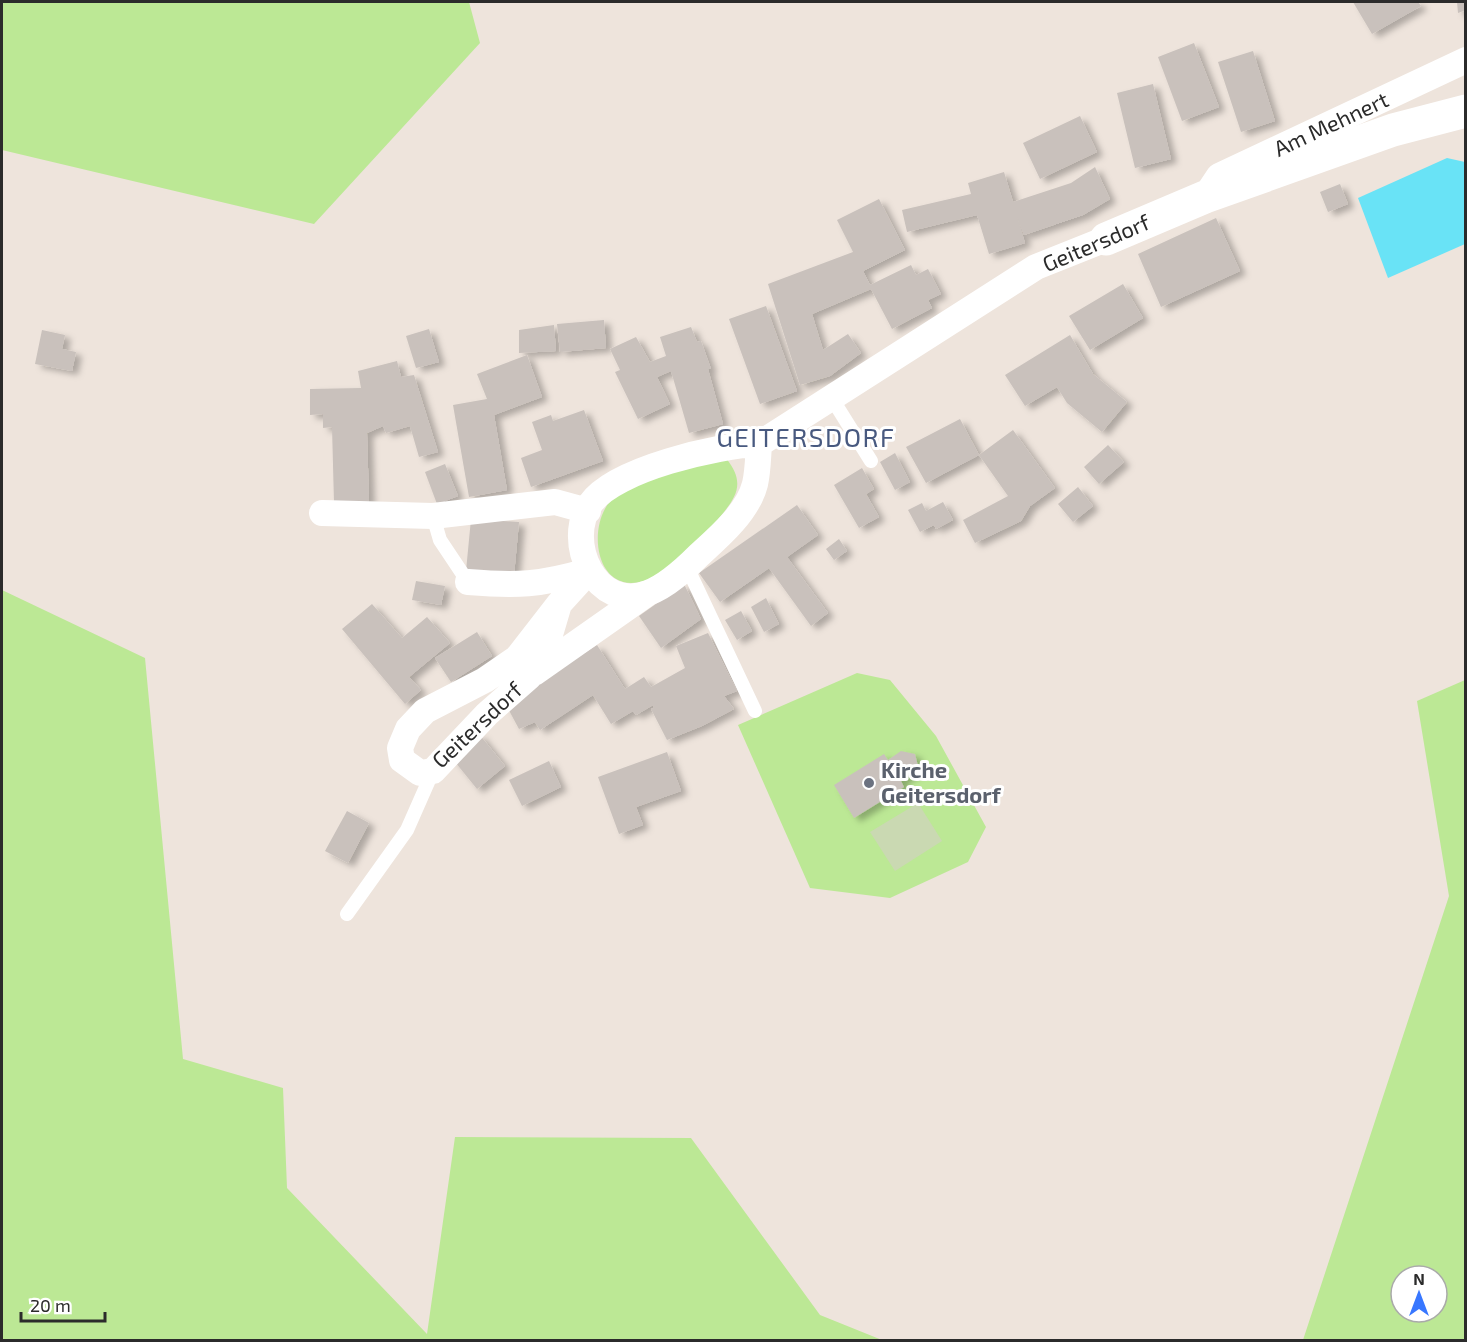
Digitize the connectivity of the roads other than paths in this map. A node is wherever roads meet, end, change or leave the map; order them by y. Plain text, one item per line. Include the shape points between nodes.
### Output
1 (1466, 60) edge
2 (1466, 111) edge
3 (1205, 197) junction
4 (1106, 239) joint
5 (831, 397) junction
6 (759, 444) junction
7 (871, 461) dead end
8 (588, 511) junction
9 (322, 513) dead end
10 (434, 516) junction
11 (687, 567) junction
12 (589, 571) junction
13 (468, 582) joint
14 (648, 593) junction
15 (559, 604) junction
16 (529, 677) junction
17 (755, 711) dead end
18 (433, 771) junction
19 (347, 914) dead end

1 - 3 street, Am Mehnert via 1219,176
2 - 3 street, Geitersdorf via 1393,130
3 - 4 street, Geitersdorf
4 - 5 street, Geitersdorf via 1036,267
5 - 6 street, Geitersdorf
5 - 7 lane
6 - 8 street, Geitersdorf via 706,450 641,472 608,487
6 - 11 street, Geitersdorf via 755,486 742,510
8 - 10 street via 555,502
8 - 12 street, Geitersdorf via 581,526 581,549
9 - 10 street
10 - 13 lane via 440,540
11 - 14 street, Geitersdorf
11 - 17 lane
12 - 13 street via 555,581 515,586
12 - 14 street, Geitersdorf via 610,594
12 - 15 street, Geitersdorf
14 - 16 street
15 - 16 street, Geitersdorf via 546,648
15 - 18 street, Geitersdorf via 517,657 485,680 424,711 408,729 400,748 402,760 420,773
16 - 18 street, Geitersdorf
18 - 19 lane via 407,830

